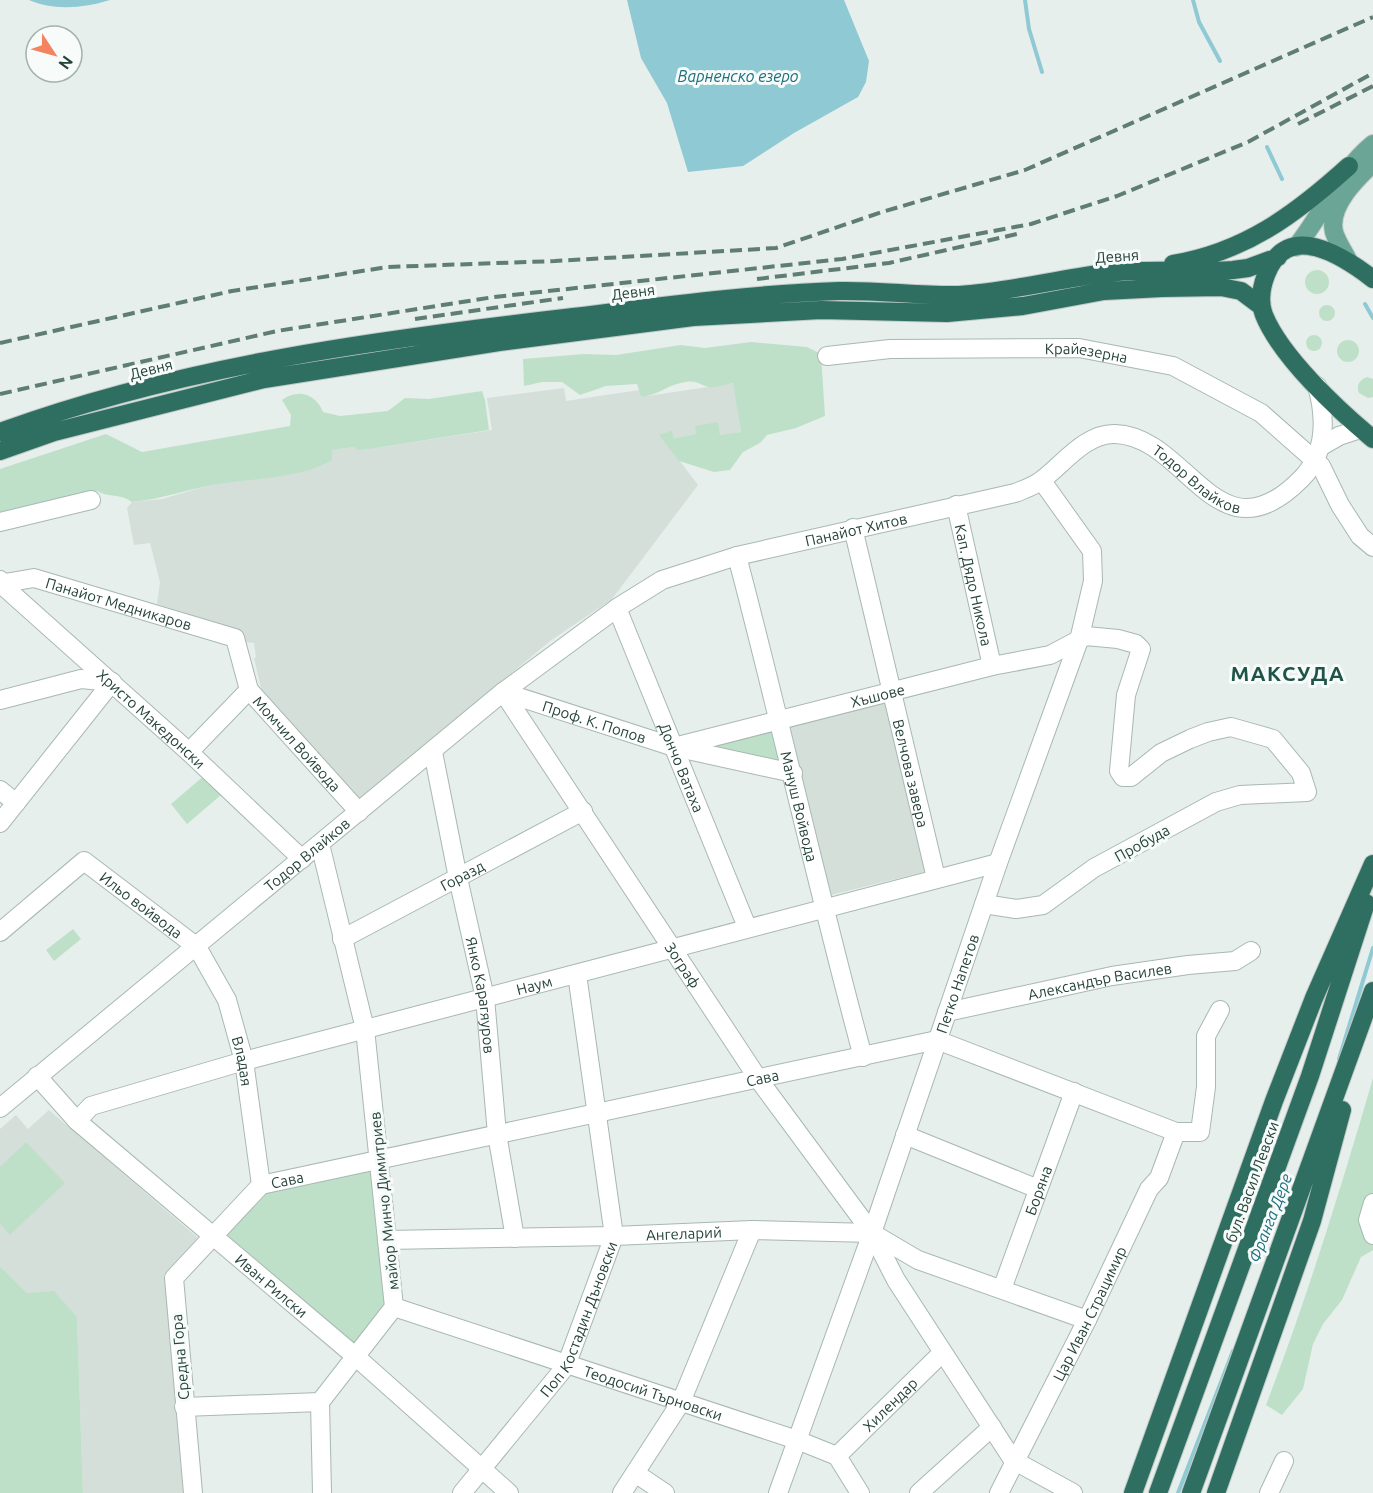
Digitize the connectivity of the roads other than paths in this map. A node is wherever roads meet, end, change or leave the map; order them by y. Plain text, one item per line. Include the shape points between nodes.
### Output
1 (1373, 144) edge
2 (1373, 163) edge
3 (1349, 166) junction
4 (1296, 247) junction
5 (1278, 257) junction
6 (1349, 262) junction
7 (1130, 271) junction
8 (1373, 279) edge
9 (1261, 306) junction
10 (827, 356) dead end
11 (1317, 386) junction
12 (0, 432) edge
13 (1367, 434) edge
14 (1089, 441) joint
15 (0, 451) edge
16 (1317, 454) junction
17 (1042, 481) junction
18 (91, 500) dead end
19 (956, 505) junction
20 (0, 522) edge
21 (853, 528) junction
22 (1373, 547) edge
23 (737, 556) junction
24 (0, 583) edge
25 (617, 608) junction
26 (235, 638) joint
27 (1079, 640) junction
28 (992, 666) junction
29 (112, 682) junction
30 (249, 690) junction
31 (503, 692) junction
32 (892, 693) junction
33 (0, 700) edge
34 (780, 719) junction
35 (674, 747) junction
36 (189, 752) junction
37 (433, 752) junction
38 (793, 773) junction
39 (0, 790) edge
40 (16, 803) junction
41 (584, 811) junction
42 (359, 812) junction
43 (0, 823) edge
44 (320, 844) junction
45 (302, 859) junction
46 (998, 863) junction
47 (1373, 864) edge
48 (458, 878) junction
49 (936, 878) junction
50 (1373, 881) edge
51 (984, 904) junction
52 (822, 907) junction
53 (747, 927) junction
54 (0, 932) edge
55 (342, 939) junction
56 (197, 947) junction
57 (672, 948) junction
58 (1251, 951) dead end
59 (577, 974) junction
60 (1373, 991) edge
61 (485, 998) junction
62 (1220, 1010) dead end
63 (947, 1012) junction
64 (1366, 1013) junction
65 (365, 1029) junction
66 (937, 1040) junction
67 (862, 1058) junction
68 (244, 1061) junction
69 (37, 1076) junction
70 (759, 1080) junction
71 (1074, 1092) junction
72 (0, 1108) edge
73 (596, 1115) junction
74 (77, 1121) junction
75 (1176, 1132) junction
76 (497, 1134) junction
77 (905, 1135) junction
78 (381, 1160) junction
79 (261, 1185) junction
80 (1038, 1189) junction
81 (752, 1230) junction
82 (872, 1233) junction
83 (213, 1236) junction
84 (614, 1236) junction
85 (515, 1238) junction
86 (387, 1240) junction
87 (1002, 1289) junction
88 (394, 1307) junction
89 (1087, 1320) junction
90 (942, 1353) junction
91 (355, 1356) junction
92 (566, 1366) junction
93 (320, 1402) junction
94 (681, 1402) junction
95 (184, 1407) junction
96 (992, 1427) junction
97 (797, 1440) junction
98 (837, 1456) junction
99 (1013, 1460) junction
100 (1284, 1461) dead end
101 (482, 1469) junction
102 (635, 1473) junction
103 (193, 1493) edge
104 (321, 1493) edge
105 (462, 1493) edge
106 (509, 1493) edge
107 (622, 1493) edge
108 (665, 1493) edge
109 (778, 1493) edge
110 (860, 1493) edge
111 (919, 1493) edge
112 (999, 1493) edge
113 (1073, 1493) edge
114 (1133, 1493) edge
115 (1158, 1493) edge
116 (1191, 1493) edge
117 (1216, 1493) edge
118 (1269, 1493) edge

1 - 3 main road
2 - 6 main road via 1347,192 1335,213 1334,230
3 - 4 main road
3 - 7 highway via 1304,206 1246,242 1200,259
4 - 5 highway, Девня
4 - 6 highway via 1323,248
5 - 7 highway, Девня via 1233,270
5 - 9 highway via 1267,273
6 - 8 highway
7 - 12 highway, Девня via 960,294 841,291 699,302 484,327 255,361 49,414
9 - 11 highway via 1279,341
9 - 15 highway via 1241,291 1221,287 1162,288 1104,291 1023,306 947,314 820,310 693,318 499,342 264,379 54,432
10 - 16 street, Кpaйeзepнa via 890,349 1079,348 1173,366 1261,413
11 - 13 highway
11 - 16 street, Тодор Влайков via 1324,419
13 - 16 street, Тодор Влайков via 1339,436
14 - 16 street, Тодор Влайков via 1113,434 1139,438 1214,498 1228,506 1244,507 1280,498 1304,476
14 - 17 street, Панайот Хитов
16 - 22 street via 1340,506 1360,536
17 - 19 street, Панайот Хитов via 1015,493
17 - 27 street, Петко Напетов via 1092,551 1093,581
18 - 20 street
19 - 21 street, Панайот Хитов
19 - 28 street, Кап. Дядо Никола
21 - 23 street, Панайот Хитов
21 - 32 street, Велчова завера
23 - 25 street, Панайот Хитов via 662,580
23 - 34 street, Mануш Войвода
24 - 26 street, Панайот Медникаров via 34,578
24 - 29 street, Христо Македонски
25 - 31 street, Тодор Влайков
25 - 35 street, Дончо Ватаха
26 - 30 street, Момчил Войвода
27 - 28 street, Хъшове via 1050,655
27 - 46 street, Петко Напетов
27 - 51 street, Прoбудa via 1086,636 1118,639 1141,649 1126,695 1119,771 1123,777 1131,777 1161,753 1190,739 1231,727 1273,739 1301,773 1307,792 1240,795 1216,802 1094,868 1043,905 1016,909
28 - 32 street, Хъшове
29 - 33 street via 81,679
29 - 36 street, Христо Македонски
29 - 40 street
30 - 36 street
30 - 42 street, Момчил Войвода
31 - 35 street, Проф. К. Попов
31 - 37 street, Тодор Влайков
31 - 41 street, Зограф
32 - 34 street, Хъшове
32 - 49 street, Велчова завера
34 - 35 street, Хъшове
34 - 38 street, Mануш Войвода
35 - 38 street, Проф. К. Попов
35 - 53 street, Дончо Ватаха
36 - 45 street, Христо Македонски
37 - 42 street, Тодор Влайков
37 - 48 street, Янко Карагяуров
38 - 52 street, Mануш Войвода
39 - 40 street
40 - 43 street
41 - 48 street, Горазд
41 - 57 street, Зограф
42 - 44 street, Тодор Влайков
44 - 45 street, Тодор Влайков
44 - 55 street, майор Минчо Димитриев
45 - 56 street, Тодор Влайков
46 - 49 street, Наум
46 - 51 street, Петко Напетов
47 - 114 highway via 1278,1092
48 - 55 street, Горазд
48 - 61 street, Янко Карагяуров
49 - 52 street, Наум
50 - 115 highway, бул. Васил Левски via 1310,1076
51 - 63 street, Петко Напетов
52 - 53 street, Наум
52 - 67 street, Mануш Войвода
53 - 57 street, Наум
54 - 56 street, Ильо войвода via 84,861
55 - 65 street, майор Минчо Димитриев
56 - 68 street, Владая via 226,1000
56 - 69 street, Тодор Влайков
57 - 59 street, Наум
57 - 70 street, Зограф
58 - 63 street, Александър Василев via 1235,961 1112,976
59 - 61 street, Наум
59 - 73 street, Поп Костадин Дъновски
60 - 64 highway
61 - 65 street, Наум
61 - 76 street, Янко Карагяуров
62 - 75 street via 1206,1036 1206,1087 1200,1132
63 - 66 street, Петко Напетов
64 - 116 highway
64 - 117 highway via 1317,1203
65 - 68 street, Наум
65 - 78 street, майор Минчо Димитриев
66 - 67 street, Сава
66 - 71 street
66 - 77 street, Петко Напетов
67 - 70 street, Сава
68 - 74 street, Наум via 91,1106
68 - 79 street, Владая
69 - 72 street, Тодор Влайков
69 - 74 street, Иван Рилски
70 - 73 street, Сава
70 - 82 street, Зограф
71 - 75 street
71 - 80 street, Боряна
73 - 76 street, Сава
73 - 84 street, Поп Костадин Дъновски
74 - 83 street, Иван Рилски
75 - 89 street, Цар Иван Страцимир via 1159,1178 1149,1189
76 - 78 street, Сава
76 - 85 street, Янко Карагяуров
77 - 80 street
77 - 82 street, Петко Напетов
78 - 79 street, Сава
78 - 86 street, майор Минчо Димитриев
79 - 83 street, Сава
80 - 87 street, Боряна
81 - 82 street, Ангеларий
81 - 84 street, Ангеларий
81 - 94 street
82 - 87 street via 918,1260
82 - 90 street
82 - 97 street, Петко Напетов
83 - 91 street, Иван Рилски
83 - 95 street, Средна Гора via 174,1278
84 - 85 street, Ангеларий
84 - 92 street, Поп Костадин Дъновски
85 - 86 street, Ангеларий
86 - 88 street, майор Минчо Димитриев
87 - 89 street
88 - 91 street, майор Минчо Димитриев
88 - 92 street, Теодосий Търновски
89 - 99 street, Цар Иван Страцимир
90 - 96 street
90 - 98 street, Хилендар
91 - 93 street, майор Минчо Димитриев
91 - 101 street, Иван Рилски
92 - 94 street, Теодосий Търновски
92 - 101 street, Поп Костадин Дъновски
93 - 95 street
93 - 104 street
94 - 97 street, Теодосий Търновски
94 - 102 street
95 - 103 street, Средна Гора
96 - 99 street
96 - 111 street
97 - 98 street, Теодосий Търновски
97 - 109 street, Петко Напетов
98 - 110 street
99 - 112 street, Цар Иван Страцимир
99 - 113 street
100 - 118 street
101 - 105 street, Поп Костадин Дъновски
101 - 106 street, Иван Рилски
102 - 107 street
102 - 108 street

